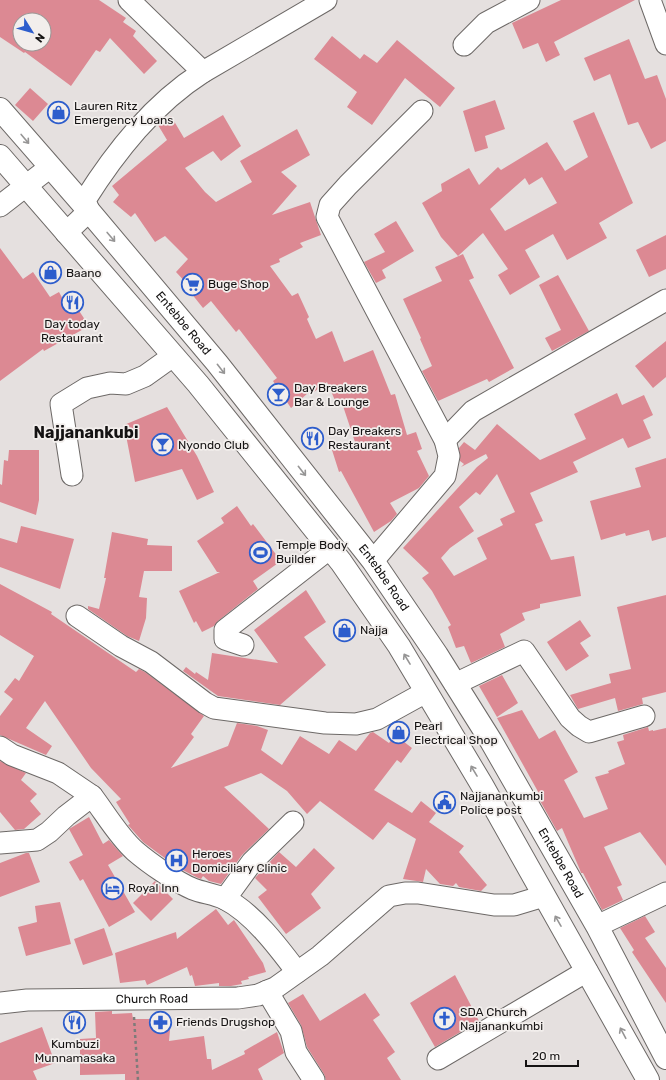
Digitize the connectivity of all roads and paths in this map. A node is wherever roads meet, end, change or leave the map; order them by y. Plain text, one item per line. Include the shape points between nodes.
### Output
1 (129, 0) edge
2 (326, 0) edge
3 (529, 0) edge
4 (657, 11) edge
5 (666, 44) edge
6 (464, 45) dead end
7 (203, 72) junction
8 (0, 109) edge
9 (422, 111) dead end
10 (0, 156) edge
11 (49, 168) junction
12 (25, 186) junction
13 (0, 206) edge
14 (89, 211) junction
15 (66, 233) junction
16 (666, 300) edge
17 (173, 356) junction
18 (445, 440) junction
19 (72, 474) dead end
20 (329, 549) junction
21 (373, 561) junction
22 (77, 616) dead end
23 (243, 644) dead end
24 (455, 684) junction
25 (426, 692) junction
26 (644, 716) dead end
27 (0, 747) edge
28 (92, 796) junction
29 (293, 822) dead end
30 (0, 843) edge
31 (666, 893) edge
32 (544, 896) junction
33 (225, 899) junction
34 (598, 926) junction
35 (587, 971) junction
36 (297, 972) junction
37 (267, 991) junction
38 (134, 998) junction
39 (0, 1003) edge
40 (661, 1037) edge
41 (666, 1058) edge
42 (438, 1059) dead end
43 (138, 1080) edge
44 (314, 1080) edge
45 (648, 1080) edge

1 - 7 street
2 - 7 street
3 - 6 street via 486,23
4 - 5 street
7 - 14 street via 166,100 130,138 85,200
8 -> 11 main road, Entebbe Road
9 - 18 street via 330,205 327,217
10 - 12 main road
11 - 12 street
11 - 14 main road, Entebbe Road
12 - 13 street
12 - 15 main road
14 - 15 street
14 -> 21 main road, Entebbe Road via 216,363
15 - 17 main road
16 - 18 street via 473,411
17 - 19 street via 145,376 126,384 110,383 87,388 61,404
17 - 20 main road via 272,474
18 - 21 street via 449,456 445,476
20 - 23 street via 225,630 226,639
25 -> 20 main road via 399,646 341,562
21 - 24 main road, Entebbe Road
22 - 25 street via 121,646 151,662 205,704 214,708 325,723 356,724 376,719
24 - 26 street via 524,651 570,718 589,732
24 - 34 main road, Entebbe Road
32 -> 25 main road via 482,784
27 - 28 street via 12,755 58,773
28 - 30 street via 37,840
28 - 33 street via 135,852 178,882
29 - 33 street via 252,862
31 - 34 street
35 -> 32 main road
32 - 36 street, Church Road via 514,905 451,900 418,893 389,896 320,956
33 - 36 street via 247,915 283,953
34 - 40 main road, Entebbe Road
35 - 42 street
45 -> 35 main road
36 - 37 street, Church Road
37 - 38 street, Church Road via 238,998
37 - 44 street via 291,1032 296,1052
38 - 39 street, Church Road
38 - 43 path
40 - 41 main road, Entebbe Road

